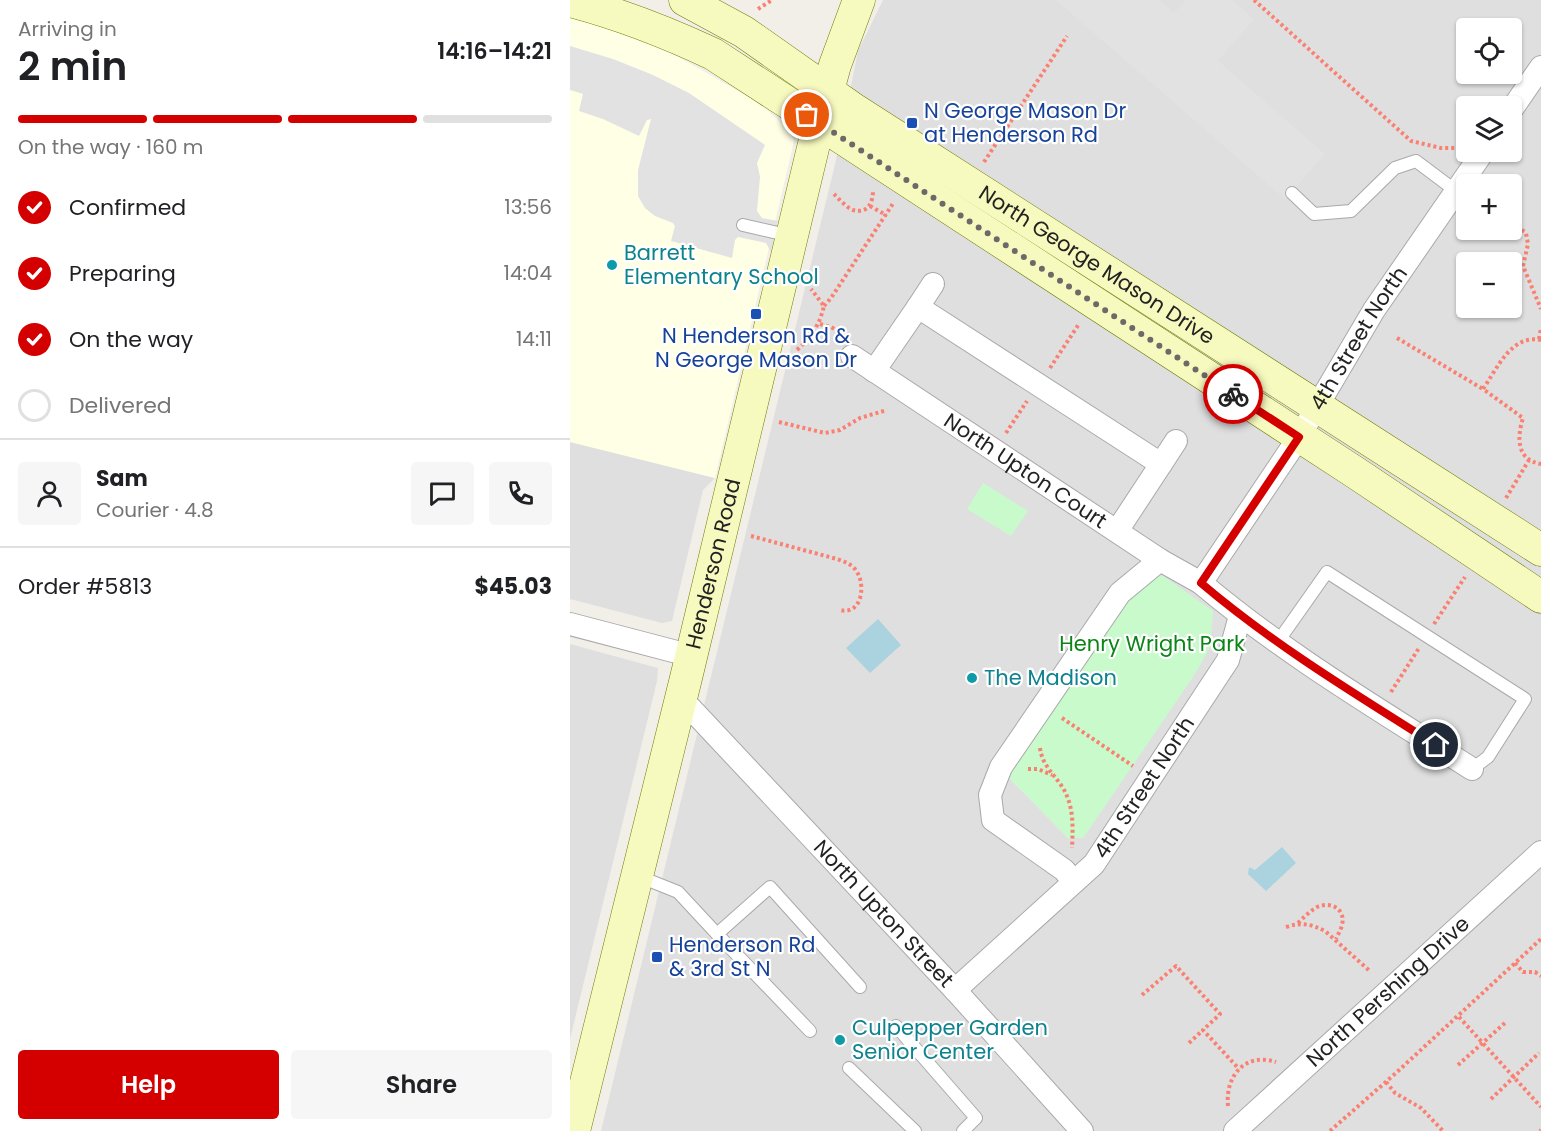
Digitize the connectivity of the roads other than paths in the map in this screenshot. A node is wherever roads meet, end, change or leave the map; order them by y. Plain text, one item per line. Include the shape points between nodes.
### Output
1 (685, 0) edge
2 (859, 0) edge
3 (570, 1) edge
4 (1541, 67) edge
5 (828, 89) junction
6 (1521, 96) edge
7 (819, 123) junction
8 (1456, 191) joint
9 (1292, 193) dead end
10 (743, 225) dead end
11 (792, 236) junction
12 (933, 284) dead end
13 (918, 307) junction
14 (852, 356) dead end
15 (874, 371) junction
16 (1318, 407) junction
17 (1299, 437) junction
18 (1176, 441) dead end
19 (1161, 464) junction
20 (1117, 531) junction
21 (1541, 550) edge
22 (1160, 560) junction
23 (1201, 583) junction
24 (1541, 597) edge
25 (1240, 616) junction
26 (570, 624) edge
27 (1277, 643) junction
28 (692, 656) junction
29 (681, 698) junction
30 (1472, 769) joint
31 (1541, 852) edge
32 (637, 875) junction
33 (1074, 882) junction
34 (717, 934) junction
35 (860, 987) dead end
36 (956, 990) junction
37 (896, 1026) dead end
38 (810, 1031) dead end
39 (849, 1068) dead end
40 (573, 1131) edge
41 (915, 1131) edge
42 (963, 1131) edge
43 (1082, 1131) edge
44 (1235, 1131) edge

1 - 5 main road, North George Mason Drive via 744,32
2 - 5 main road, Henderson Road
3 - 7 main road, North George Mason Drive via 659,29 713,54
4 - 6 street
5 - 7 main road, Henderson Road
5 - 16 main road, North George Mason Drive
7 - 11 main road, Henderson Road
7 - 17 main road, North George Mason Drive
8 - 9 lane via 1416,161 1395,168 1351,211 1314,214
8 - 16 street, 4th Street North via 1374,310
10 - 11 lane
11 - 28 main road, Henderson Road
12 - 13 street
13 - 15 street
13 - 19 street
14 - 15 street, North Upton Court
15 - 20 street, North Upton Court
16 - 17 street, 4th Street North
16 - 21 main road, North George Mason Drive
17 - 23 street, 4th Street North
17 - 24 main road, North George Mason Drive
18 - 19 street
19 - 20 street
20 - 22 street, North Upton Court
22 - 23 street, North Upton Court
22 - 33 street via 1120,593 1001,767 990,795 993,820 1064,870
23 - 25 street
25 - 27 street
25 - 33 street, 4th Street North via 1228,660 1094,864
26 - 28 street
27 - 30 street
27 - 30 lane via 1327,572 1525,699 1488,757
28 - 29 main road, Henderson Road
29 - 32 main road, Henderson Road
29 - 36 street, North Upton Street
31 - 44 street, North Pershing Drive
32 - 34 lane via 678,892
32 - 40 main road, Henderson Road
33 - 36 street, 4th Street North
34 - 35 lane via 770,887
34 - 38 lane
36 - 43 street, North Upton Street
37 - 42 lane via 979,1124
39 - 41 lane

